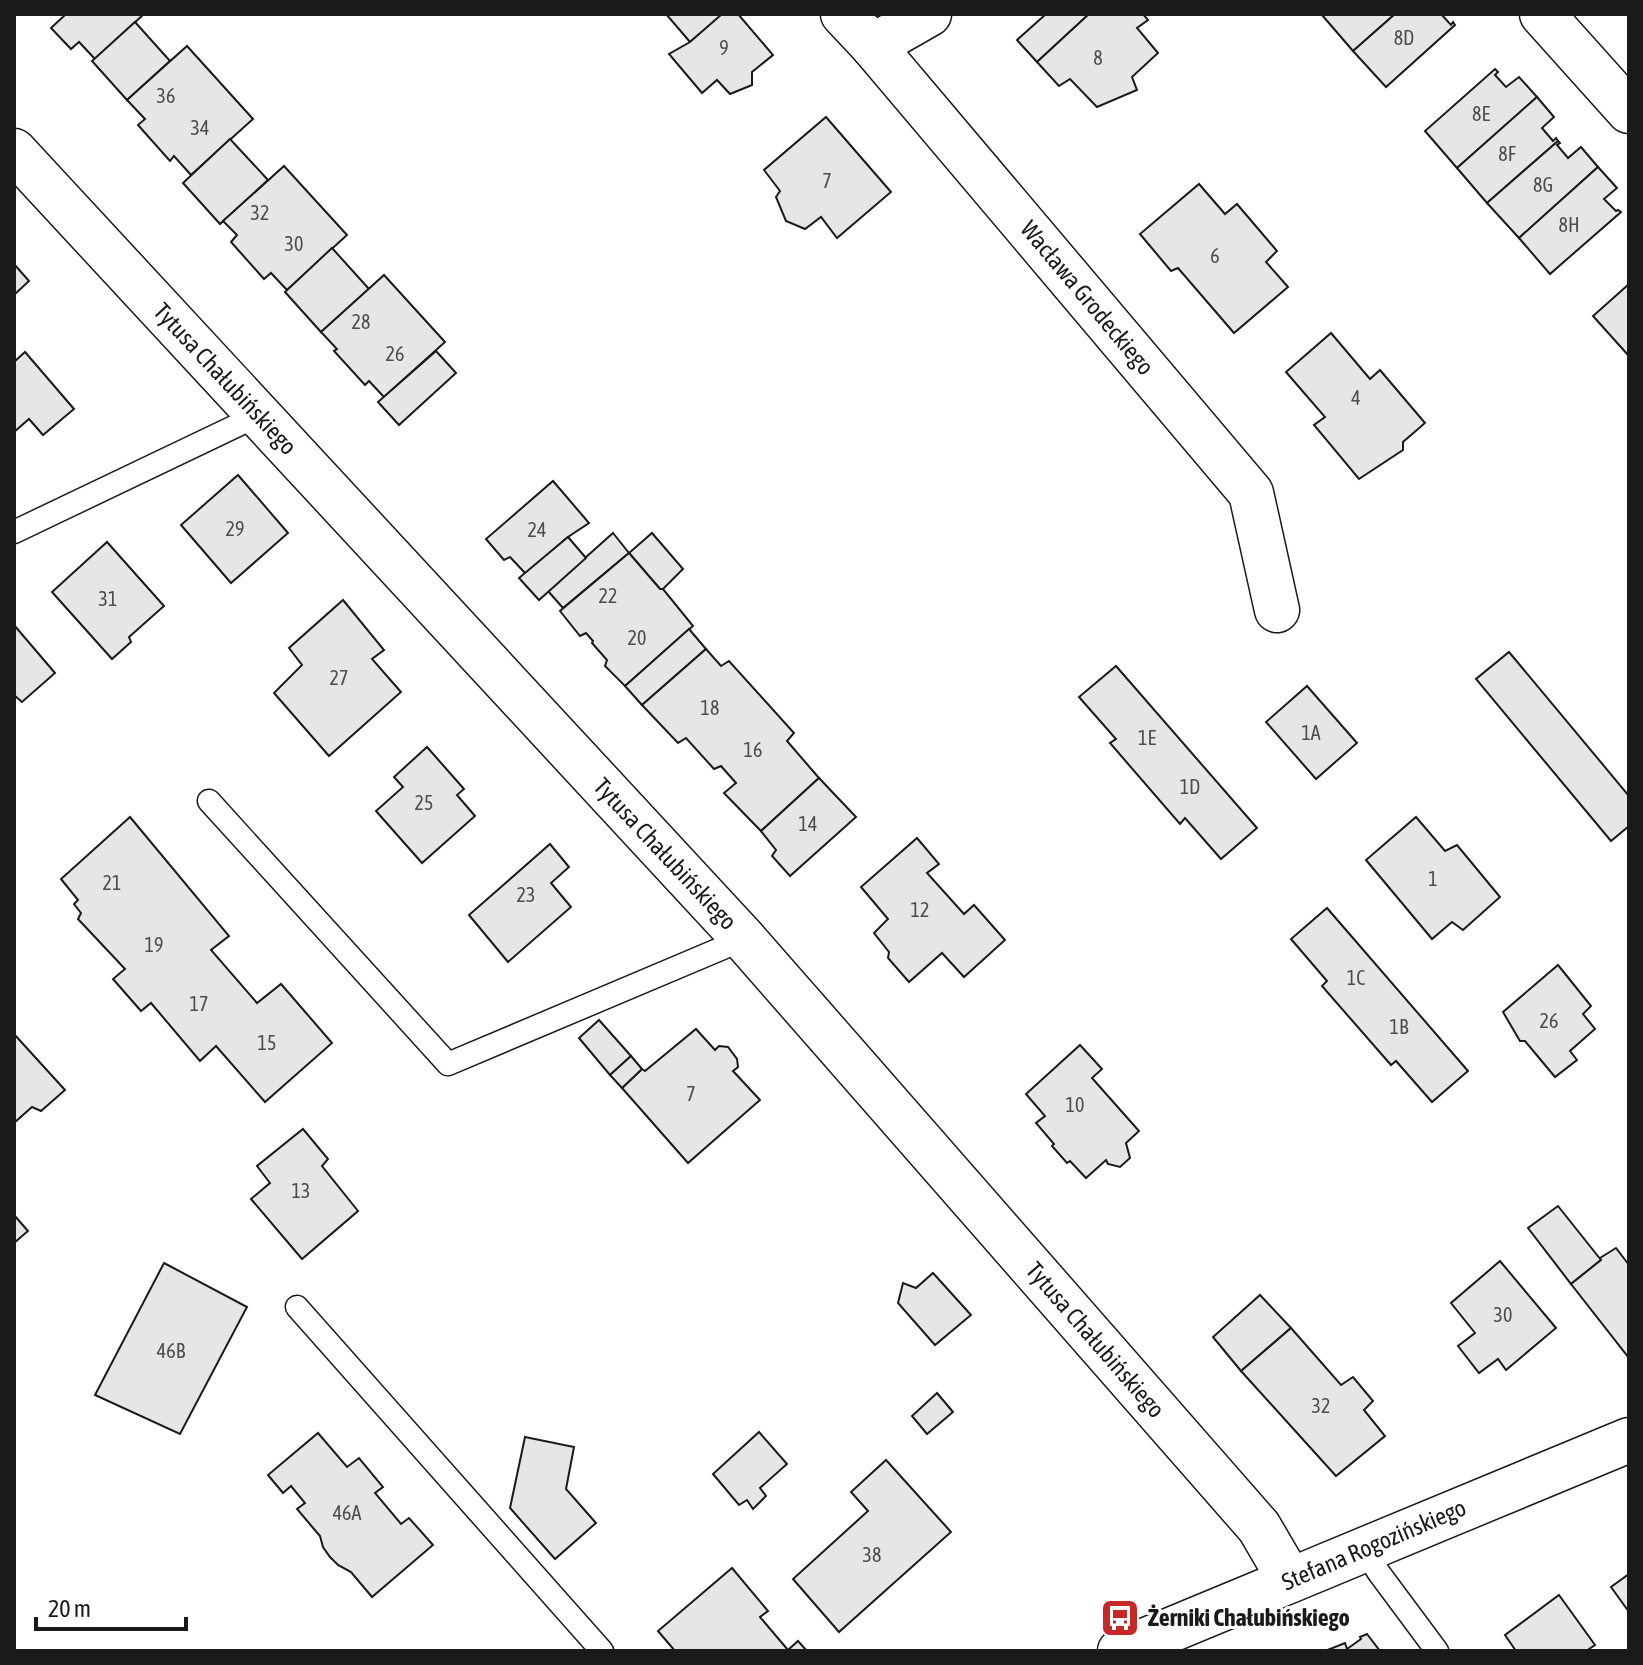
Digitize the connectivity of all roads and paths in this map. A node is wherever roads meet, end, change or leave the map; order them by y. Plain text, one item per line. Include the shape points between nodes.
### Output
1 (843, 14) edge
2 (929, 14) edge
3 (1542, 14) edge
4 (873, 46) junction
5 (1629, 111) edge
6 (14, 151) edge
7 (259, 415) junction
8 (14, 532) edge
9 (1277, 610) dead end
10 (209, 801) dead end
11 (744, 939) junction
12 (297, 1307) dead end
13 (1629, 1440) edge
14 (1364, 1549) junction
15 (1290, 1580) junction
16 (602, 1651) edge
17 (1120, 1651) edge
18 (1437, 1651) edge

1 - 4 street, Wacława Grodeckiego
2 - 4 street
3 - 5 street
4 - 9 street, Wacława Grodeckiego via 1251,493
6 - 7 street, Tytusa Chałubińskiego
7 - 8 lane
7 - 11 street, Tytusa Chałubińskiego
10 - 11 lane via 448,1064
11 - 15 street, Tytusa Chałubińskiego via 1259,1527
12 - 16 lane
13 - 14 street, Stefana Rogozińskiego
14 - 15 street, Stefana Rogozińskiego
14 - 18 lane
15 - 17 street, Stefana Rogozińskiego

